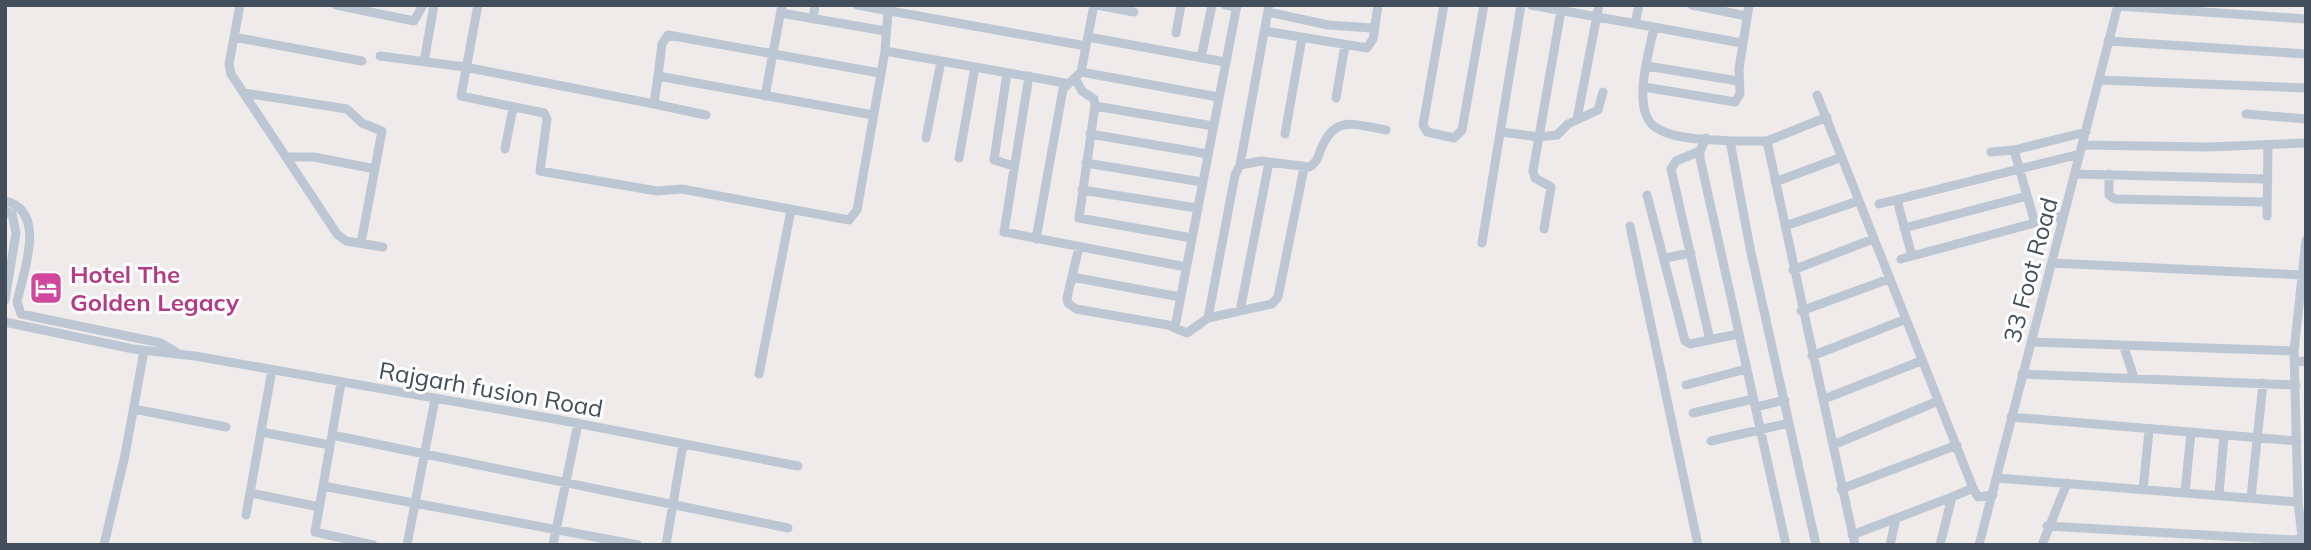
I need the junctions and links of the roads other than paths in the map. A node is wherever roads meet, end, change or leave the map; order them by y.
1 (240, 5) edge
2 (336, 5) edge
3 (422, 5) edge
4 (433, 5) edge
5 (478, 5) edge
6 (815, 5) edge
7 (857, 5) edge
8 (1096, 5) edge
9 (1181, 5) edge
10 (1212, 5) edge
11 (1225, 5) edge
12 (1378, 5) edge
13 (1444, 5) edge
14 (1484, 5) edge
15 (1521, 5) edge
16 (1531, 5) edge
17 (1599, 5) edge
18 (1639, 5) edge
19 (1692, 5) edge
20 (1749, 5) edge
21 (1237, 6) edge
22 (2118, 6) edge
23 (1561, 7) edge
24 (1269, 8) edge
25 (781, 9) edge
26 (888, 11) junction
27 (1134, 12) dead end
28 (1597, 16) junction
29 (1747, 16) junction
30 (813, 19) junction
31 (2306, 19) edge
32 (1635, 24) junction
33 (1373, 28) junction
34 (1654, 28) junction
35 (885, 31) junction
36 (1265, 31) junction
37 (1177, 33) dead end
38 (234, 37) junction
39 (1302, 38) junction
40 (2108, 41) junction
41 (1087, 42) junction
42 (1742, 43) junction
43 (1345, 45) junction
44 (885, 51) junction
45 (773, 54) junction
46 (2306, 54) edge
47 (380, 56) dead end
48 (1201, 58) junction
49 (362, 61) dead end
50 (941, 61) junction
51 (424, 62) junction
52 (1225, 62) junction
53 (465, 66) junction
54 (1647, 66) junction
55 (975, 67) junction
56 (1007, 73) junction
57 (880, 74) junction
58 (658, 76) junction
59 (1029, 76) junction
60 (1078, 76) junction
61 (2099, 79) junction
62 (1738, 81) junction
63 (1065, 83) junction
64 (1644, 87) junction
65 (2306, 88) edge
66 (1603, 92) dead end
67 (244, 93) junction
68 (765, 96) junction
69 (1816, 96) dead end
70 (1219, 97) junction
71 (1336, 98) dead end
72 (654, 104) junction
73 (1095, 106) junction
74 (513, 108) junction
75 (2246, 114) dead end
76 (873, 115) junction
77 (706, 116) dead end
78 (1827, 117) junction
79 (1577, 119) junction
80 (2306, 119) edge
81 (1213, 126) junction
82 (1386, 130) dead end
83 (1502, 132) junction
84 (2086, 132) junction
85 (1090, 134) junction
86 (1285, 134) dead end
87 (1539, 137) junction
88 (926, 138) dead end
89 (1706, 138) junction
90 (1730, 141) junction
91 (1767, 141) junction
92 (2306, 143) edge
93 (2268, 145) junction
94 (505, 149) dead end
95 (2014, 150) junction
96 (2081, 150) junction
97 (1700, 151) junction
98 (1991, 152) dead end
99 (1208, 154) junction
100 (287, 157) junction
101 (1842, 157) junction
102 (959, 158) dead end
103 (1269, 162) junction
104 (1086, 163) junction
105 (1240, 165) junction
106 (1014, 166) junction
107 (1304, 167) junction
108 (2019, 168) junction
109 (376, 169) junction
110 (2075, 174) junction
111 (2109, 174) junction
112 (2268, 179) junction
113 (1202, 181) junction
114 (1776, 182) junction
115 (1082, 190) junction
116 (1647, 195) dead end
117 (2027, 197) junction
118 (1897, 200) junction
119 (5, 201) edge
120 (1858, 201) junction
121 (2267, 202) junction
122 (1879, 204) dead end
123 (1197, 208) junction
124 (791, 210) junction
125 (5, 211) edge
126 (2064, 215) junction
127 (2267, 216) dead end
128 (2035, 223) junction
129 (1630, 226) dead end
130 (1785, 226) junction
131 (1904, 228) junction
132 (1544, 229) dead end
133 (1192, 238) junction
134 (1036, 239) junction
135 (1873, 239) junction
136 (2306, 240) edge
137 (361, 243) junction
138 (1482, 243) dead end
139 (383, 247) dead end
140 (1079, 247) junction
141 (1691, 253) junction
142 (1912, 256) junction
143 (1665, 258) junction
144 (1901, 259) dead end
145 (2052, 262) junction
146 (1186, 267) junction
147 (2304, 270) edge
148 (1793, 271) junction
149 (1072, 277) junction
150 (1889, 279) junction
151 (1180, 297) junction
152 (5, 300) edge
153 (2302, 308) edge
154 (1240, 310) junction
155 (1801, 311) junction
156 (1208, 318) junction
157 (1906, 319) junction
158 (5, 322) edge
159 (1175, 327) junction
160 (1738, 334) junction
161 (1710, 340) junction
162 (2032, 341) junction
163 (2123, 347) junction
164 (144, 351) junction
165 (2294, 351) junction
166 (178, 353) junction
167 (1812, 356) junction
168 (1922, 361) junction
169 (2306, 361) edge
170 (2295, 362) junction
171 (1746, 369) junction
172 (272, 370) junction
173 (759, 374) dead end
174 (2022, 374) junction
175 (2134, 378) junction
176 (341, 383) junction
177 (2263, 383) junction
178 (1686, 385) dead end
179 (2296, 385) junction
180 (435, 399) junction
181 (1824, 399) junction
182 (1785, 400) junction
183 (1938, 401) junction
184 (1755, 403) junction
185 (134, 409) junction
186 (1693, 413) dead end
187 (2011, 417) junction
188 (578, 423) junction
189 (1789, 424) junction
190 (226, 427) dead end
191 (1762, 429) junction
192 (2149, 431) junction
193 (261, 432) junction
194 (2191, 433) junction
195 (332, 435) junction
196 (2224, 436) junction
197 (1711, 440) dead end
198 (2255, 440) junction
199 (2297, 441) junction
200 (330, 445) junction
201 (683, 445) junction
202 (1833, 445) junction
203 (1957, 445) junction
204 (425, 453) junction
205 (798, 466) dead end
206 (1997, 478) junction
207 (566, 481) junction
208 (2067, 484) junction
209 (323, 486) junction
210 (1973, 488) junction
211 (1841, 489) junction
212 (2143, 489) junction
213 (2185, 492) junction
214 (250, 493) junction
215 (1993, 495) junction
216 (2219, 495) junction
217 (1952, 497) junction
218 (2251, 498) junction
219 (415, 502) junction
220 (2298, 502) junction
221 (673, 503) junction
222 (319, 507) junction
223 (246, 515) dead end
224 (1896, 518) junction
225 (2047, 526) junction
226 (788, 528) dead end
227 (557, 529) junction
228 (2217, 536) junction
229 (1854, 540) edge
230 (2304, 540) edge
231 (104, 545) edge
232 (373, 545) edge
233 (407, 545) edge
234 (553, 545) edge
235 (638, 545) edge
236 (666, 545) edge
237 (1698, 545) edge
238 (1786, 545) edge
239 (1816, 545) edge
240 (1891, 545) edge
241 (1940, 545) edge
242 (1979, 545) edge
243 (2042, 545) edge
244 (2209, 545) edge

1 - 38 street
2 - 3 street
4 - 51 street
5 - 53 street
6 - 30 street
7 - 26 street
8 - 27 street
8 - 41 street
9 - 37 street
10 - 48 street
11 - 21 street
12 - 33 street
13 - 14 street
15 - 83 street
16 - 23 street
17 - 28 street
18 - 32 street
19 - 29 street
20 - 29 street
21 - 52 street
22 - 31 street
22 - 40 street, 33 Foot Road
23 - 28 street
23 - 87 street
24 - 33 street
24 - 36 street
25 - 30 street
25 - 45 street
26 - 35 street
26 - 41 street
28 - 32 street
28 - 79 street
29 - 42 street
30 - 35 street
32 - 34 street
33 - 43 street
34 - 42 street
34 - 54 street
35 - 44 street
36 - 39 street
36 - 105 street
38 - 49 street
38 - 67 street
39 - 43 street
39 - 86 street
40 - 46 street
40 - 61 street, 33 Foot Road
41 - 48 street
41 - 60 street
42 - 62 street
43 - 71 street
44 - 50 street
44 - 57 street
45 - 57 street
45 - 58 street
45 - 68 street
47 - 51 street
48 - 52 street
50 - 55 street
50 - 88 street
51 - 53 street
52 - 70 street
53 - 72 street
53 - 74 street
54 - 62 street
54 - 64 street
55 - 56 street
55 - 102 street
56 - 59 street
56 - 106 street
57 - 76 street
58 - 68 street
58 - 72 street
59 - 63 street
59 - 106 street
60 - 63 street
60 - 70 street
60 - 73 street
61 - 65 street
61 - 84 street, 33 Foot Road
62 - 64 street
63 - 134 street
64 - 89 street
66 - 79 street
67 - 100 street
67 - 109 street
68 - 76 street
69 - 78 street
70 - 81 street
72 - 77 street
73 - 81 street
73 - 85 street
74 - 94 street
74 - 124 street
75 - 80 street
76 - 124 street
78 - 91 street
78 - 101 street
79 - 87 street
81 - 99 street
82 - 107 street
83 - 87 street
83 - 138 street
84 - 95 street
84 - 96 street, 33 Foot Road
85 - 99 street
85 - 104 street
87 - 132 street
89 - 90 street
89 - 97 street
90 - 91 street
90 - 182 street
91 - 114 street
92 - 93 street
93 - 96 street
93 - 112 street
95 - 98 street
95 - 108 street
96 - 108 street
96 - 110 street, 33 Foot Road
97 - 141 street
97 - 160 street
99 - 113 street
100 - 109 street
100 - 137 street
101 - 114 street
101 - 120 street
103 - 105 street
103 - 107 street
103 - 154 street
104 - 113 street
104 - 115 street
105 - 156 street
106 - 134 street
107 - 154 street
108 - 117 street
108 - 118 street
109 - 137 street
110 - 111 street
110 - 126 street, 33 Foot Road
111 - 112 street
111 - 121 street
112 - 121 street
113 - 123 street
114 - 130 street
115 - 123 street
115 - 133 street
116 - 143 street
117 - 128 street
117 - 131 street
118 - 122 street
118 - 131 street
119 - 166 street, Rajgarh fusion Road
120 - 130 street
120 - 135 street
121 - 127 street
123 - 133 street
124 - 173 street
125 - 152 street
126 - 128 street
126 - 145 street, 33 Foot Road
128 - 142 street
129 - 237 street
130 - 148 street
131 - 142 street
133 - 146 street
134 - 140 street
135 - 148 street
135 - 150 street
136 - 147 street
137 - 139 street
140 - 146 street
140 - 149 street
141 - 143 street
141 - 161 street
142 - 144 street
143 - 161 street
145 - 147 street
145 - 162 street, 33 Foot Road
146 - 151 street
147 - 153 street
148 - 155 street
149 - 151 street
149 - 159 street
150 - 155 street
150 - 157 street
151 - 159 street
153 - 165 street
154 - 156 street
155 - 167 street
156 - 159 street
157 - 167 street
157 - 168 street
158 - 164 street, Rajgarh fusion Road
160 - 161 street
160 - 171 street
162 - 163 street
162 - 174 street, 33 Foot Road
163 - 165 street
163 - 175 street
164 - 166 street, Rajgarh fusion Road
164 - 185 street
165 - 170 street
166 - 172 street, Rajgarh fusion Road
167 - 181 street
168 - 181 street
168 - 183 street
169 - 170 street
170 - 179 street
171 - 178 street
171 - 184 street
172 - 176 street, Rajgarh fusion Road
172 - 193 street
174 - 175 street
174 - 187 street, 33 Foot Road
175 - 177 street
176 - 180 street, Rajgarh fusion Road
176 - 195 street
177 - 179 street
177 - 198 street
179 - 199 street
180 - 188 street, Rajgarh fusion Road
180 - 204 street
181 - 202 street
182 - 184 street
182 - 189 street
183 - 202 street
183 - 203 street
184 - 186 street
184 - 191 street
185 - 190 street
185 - 231 street
187 - 192 street
187 - 206 street, 33 Foot Road
188 - 201 street, Rajgarh fusion Road
188 - 207 street
189 - 191 street
189 - 239 street
191 - 197 street
191 - 238 street
192 - 194 street
192 - 212 street
193 - 200 street
193 - 214 street
194 - 196 street
194 - 213 street
195 - 200 street
195 - 204 street
196 - 198 street
196 - 216 street
198 - 199 street
198 - 218 street
199 - 220 street
200 - 209 street
201 - 205 street, Rajgarh fusion Road
201 - 221 street
202 - 211 street
203 - 210 street
203 - 211 street
204 - 207 street
204 - 219 street
206 - 208 street
206 - 215 street, 33 Foot Road
207 - 221 street
207 - 227 street
208 - 212 street
208 - 225 street
209 - 219 street
209 - 222 street
210 - 215 street
210 - 217 street
211 - 229 street
212 - 213 street
213 - 216 street
214 - 222 street
214 - 223 street
215 - 242 street, 33 Foot Road
216 - 218 street
217 - 224 street
217 - 241 street
218 - 220 street
219 - 227 street
219 - 233 street
220 - 230 street
221 - 226 street
221 - 236 street
222 - 232 street
224 - 229 street
224 - 240 street
225 - 228 street
225 - 243 street
227 - 234 street
227 - 235 street
228 - 230 street
228 - 244 street

